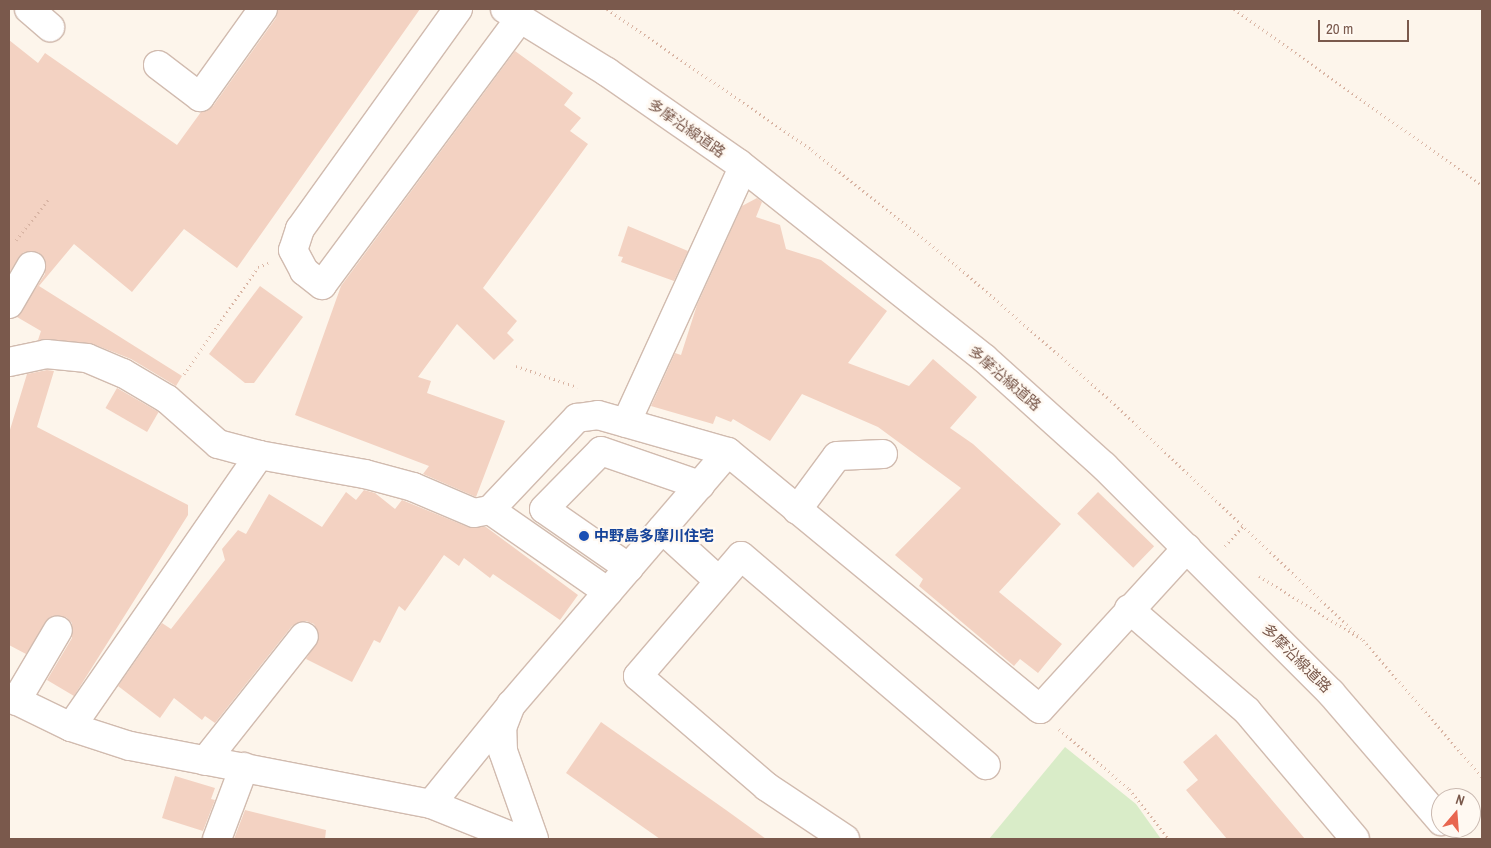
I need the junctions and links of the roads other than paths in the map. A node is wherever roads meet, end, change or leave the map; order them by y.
1 (29, 9) edge
2 (263, 9) edge
3 (458, 9) edge
4 (512, 14) edge
5 (50, 27) dead end
6 (158, 65) dead end
7 (743, 167) junction
8 (31, 266) road end
9 (9, 304) edge
10 (9, 362) edge
11 (626, 423) junction
12 (728, 452) junction
13 (883, 454) dead end
14 (259, 455) junction
15 (700, 485) junction
16 (490, 510) junction
17 (798, 510) junction
18 (662, 529) junction
19 (1187, 548) junction
20 (629, 568) junction
21 (720, 581) junction
22 (608, 592) junction
23 (1129, 609) junction
24 (58, 630) dead end
25 (304, 636) dead end
26 (12, 699) edge
27 (511, 705) junction
28 (70, 727) junction
29 (205, 761) junction
30 (986, 765) dead end
31 (244, 768) junction
32 (431, 804) junction
33 (1431, 809) edge
34 (217, 839) edge
35 (518, 839) edge
36 (534, 839) edge
37 (845, 839) edge
38 (1355, 839) edge

1 - 5 street
2 - 6 street
3 - 4 street
4 - 7 street, 多摩沿線道路
7 - 11 street
7 - 19 street, 多摩沿線道路
8 - 9 street
10 - 14 street
11 - 12 street
11 - 16 street
12 - 15 street
12 - 17 street
13 - 17 street
14 - 16 street
14 - 28 street
15 - 18 street
15 - 20 street
16 - 22 street
17 - 23 street
18 - 20 street
18 - 21 street
19 - 23 street
19 - 33 street, 多摩沿線道路
20 - 22 street
21 - 30 street
21 - 37 street
22 - 27 street
23 - 38 street
24 - 26 street
25 - 29 street
26 - 28 street
27 - 32 street
27 - 36 street
28 - 29 street
29 - 31 street
31 - 32 street
31 - 34 street
32 - 35 street

